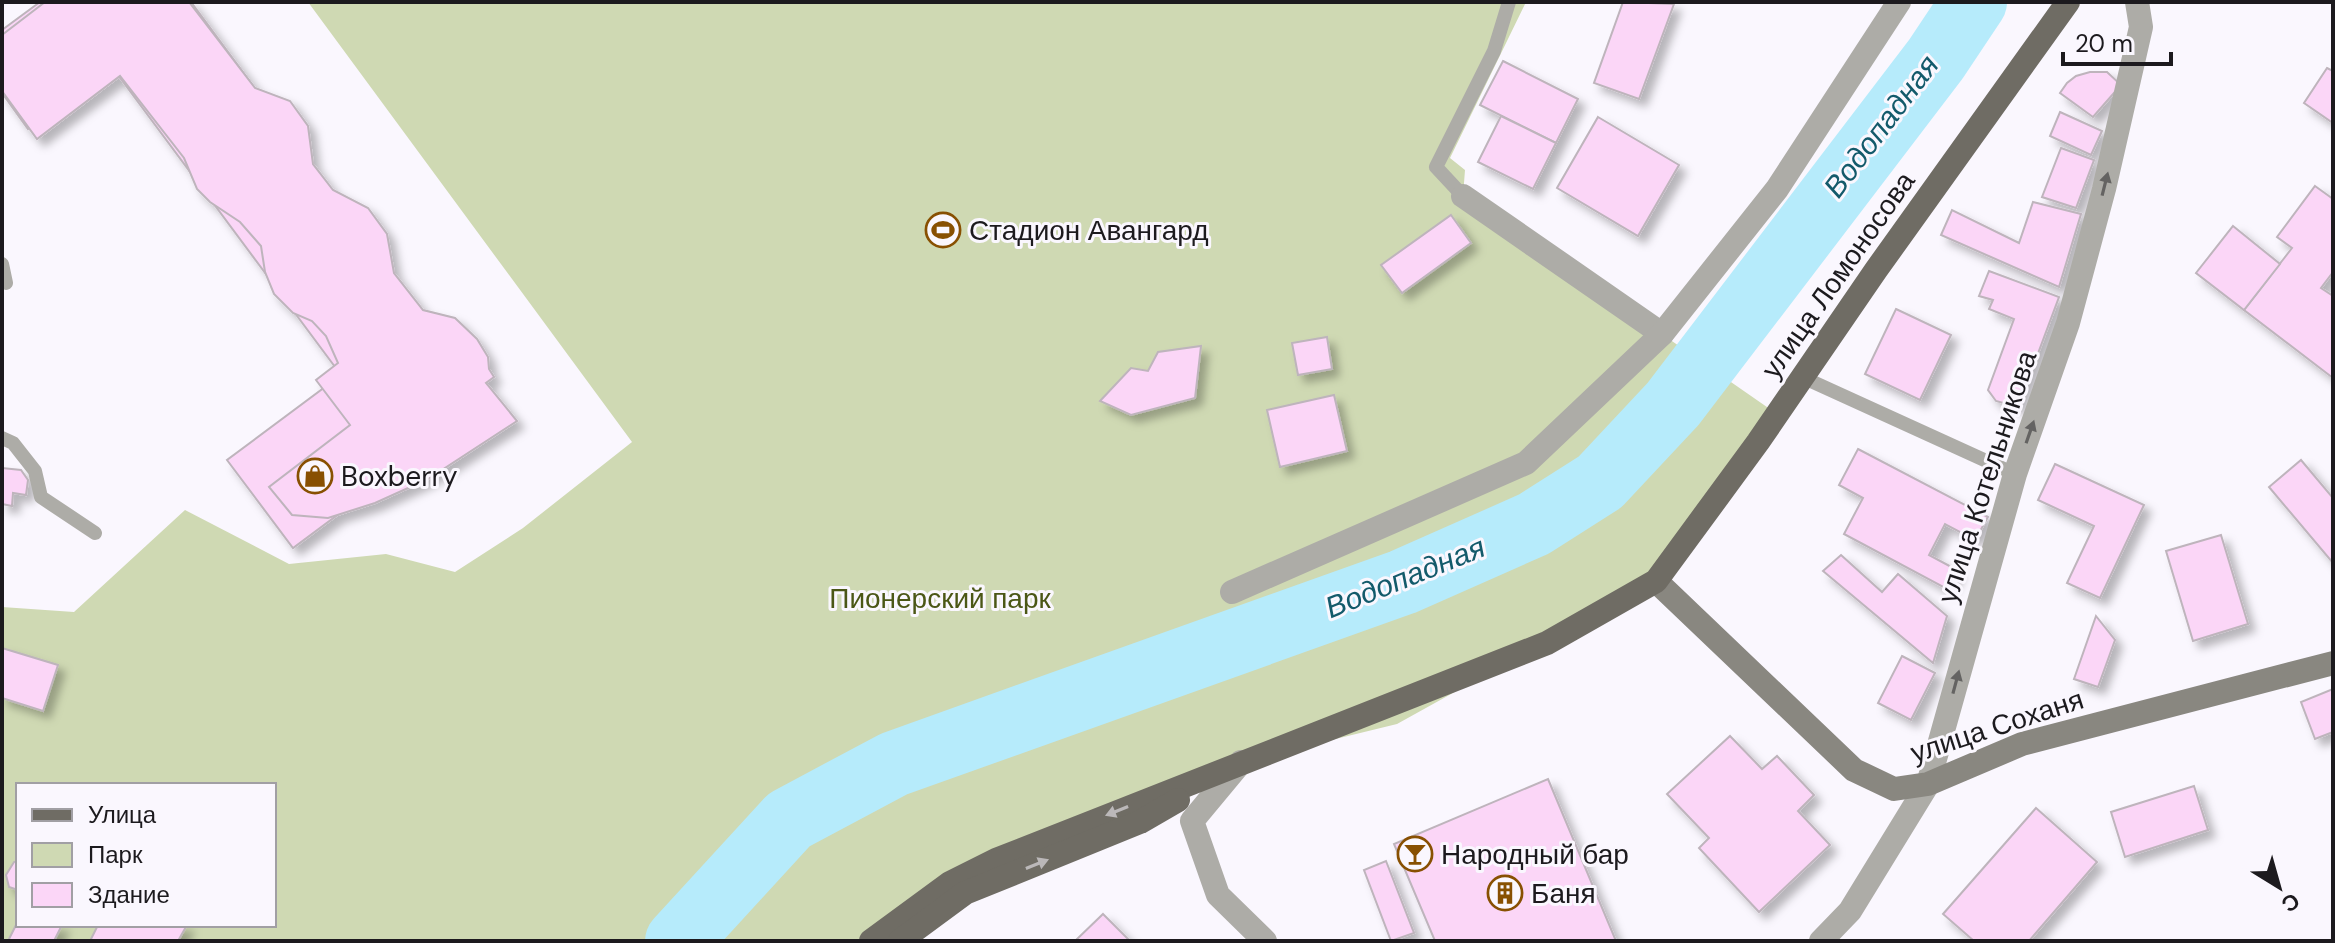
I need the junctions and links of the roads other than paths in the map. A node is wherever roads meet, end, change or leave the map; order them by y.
1 (1509, 2) edge
2 (1899, 2) edge
3 (2068, 2) edge
4 (2137, 2) edge
5 (1463, 196) joint
6 (2, 264) edge
7 (6, 283) dead end
8 (1662, 334) junction
9 (1802, 377) junction
10 (2, 438) edge
11 (2015, 474) junction
12 (95, 533) dead end
13 (1656, 581) junction
14 (1232, 592) dead end
15 (2333, 663) edge
16 (1241, 762) junction
17 (1928, 784) junction
18 (871, 941) edge
19 (900, 941) edge
20 (1265, 941) edge
21 (1821, 941) edge

1 - 5 lane
2 - 8 street
3 - 9 main road, улица Ломоносова
11 -> 4 street, улица Котельникова
5 - 8 street
6 - 7 lane
8 - 14 street
9 - 11 lane
9 - 13 main road, улица Ломоносова
10 - 12 lane
17 -> 11 street, улица Котельникова
13 - 16 main road
13 - 17 main road, улица Соханя
15 - 17 main road, улица Соханя
16 -> 18 main road
19 -> 16 main road
16 - 20 street
17 - 21 street, улица Котельникова

